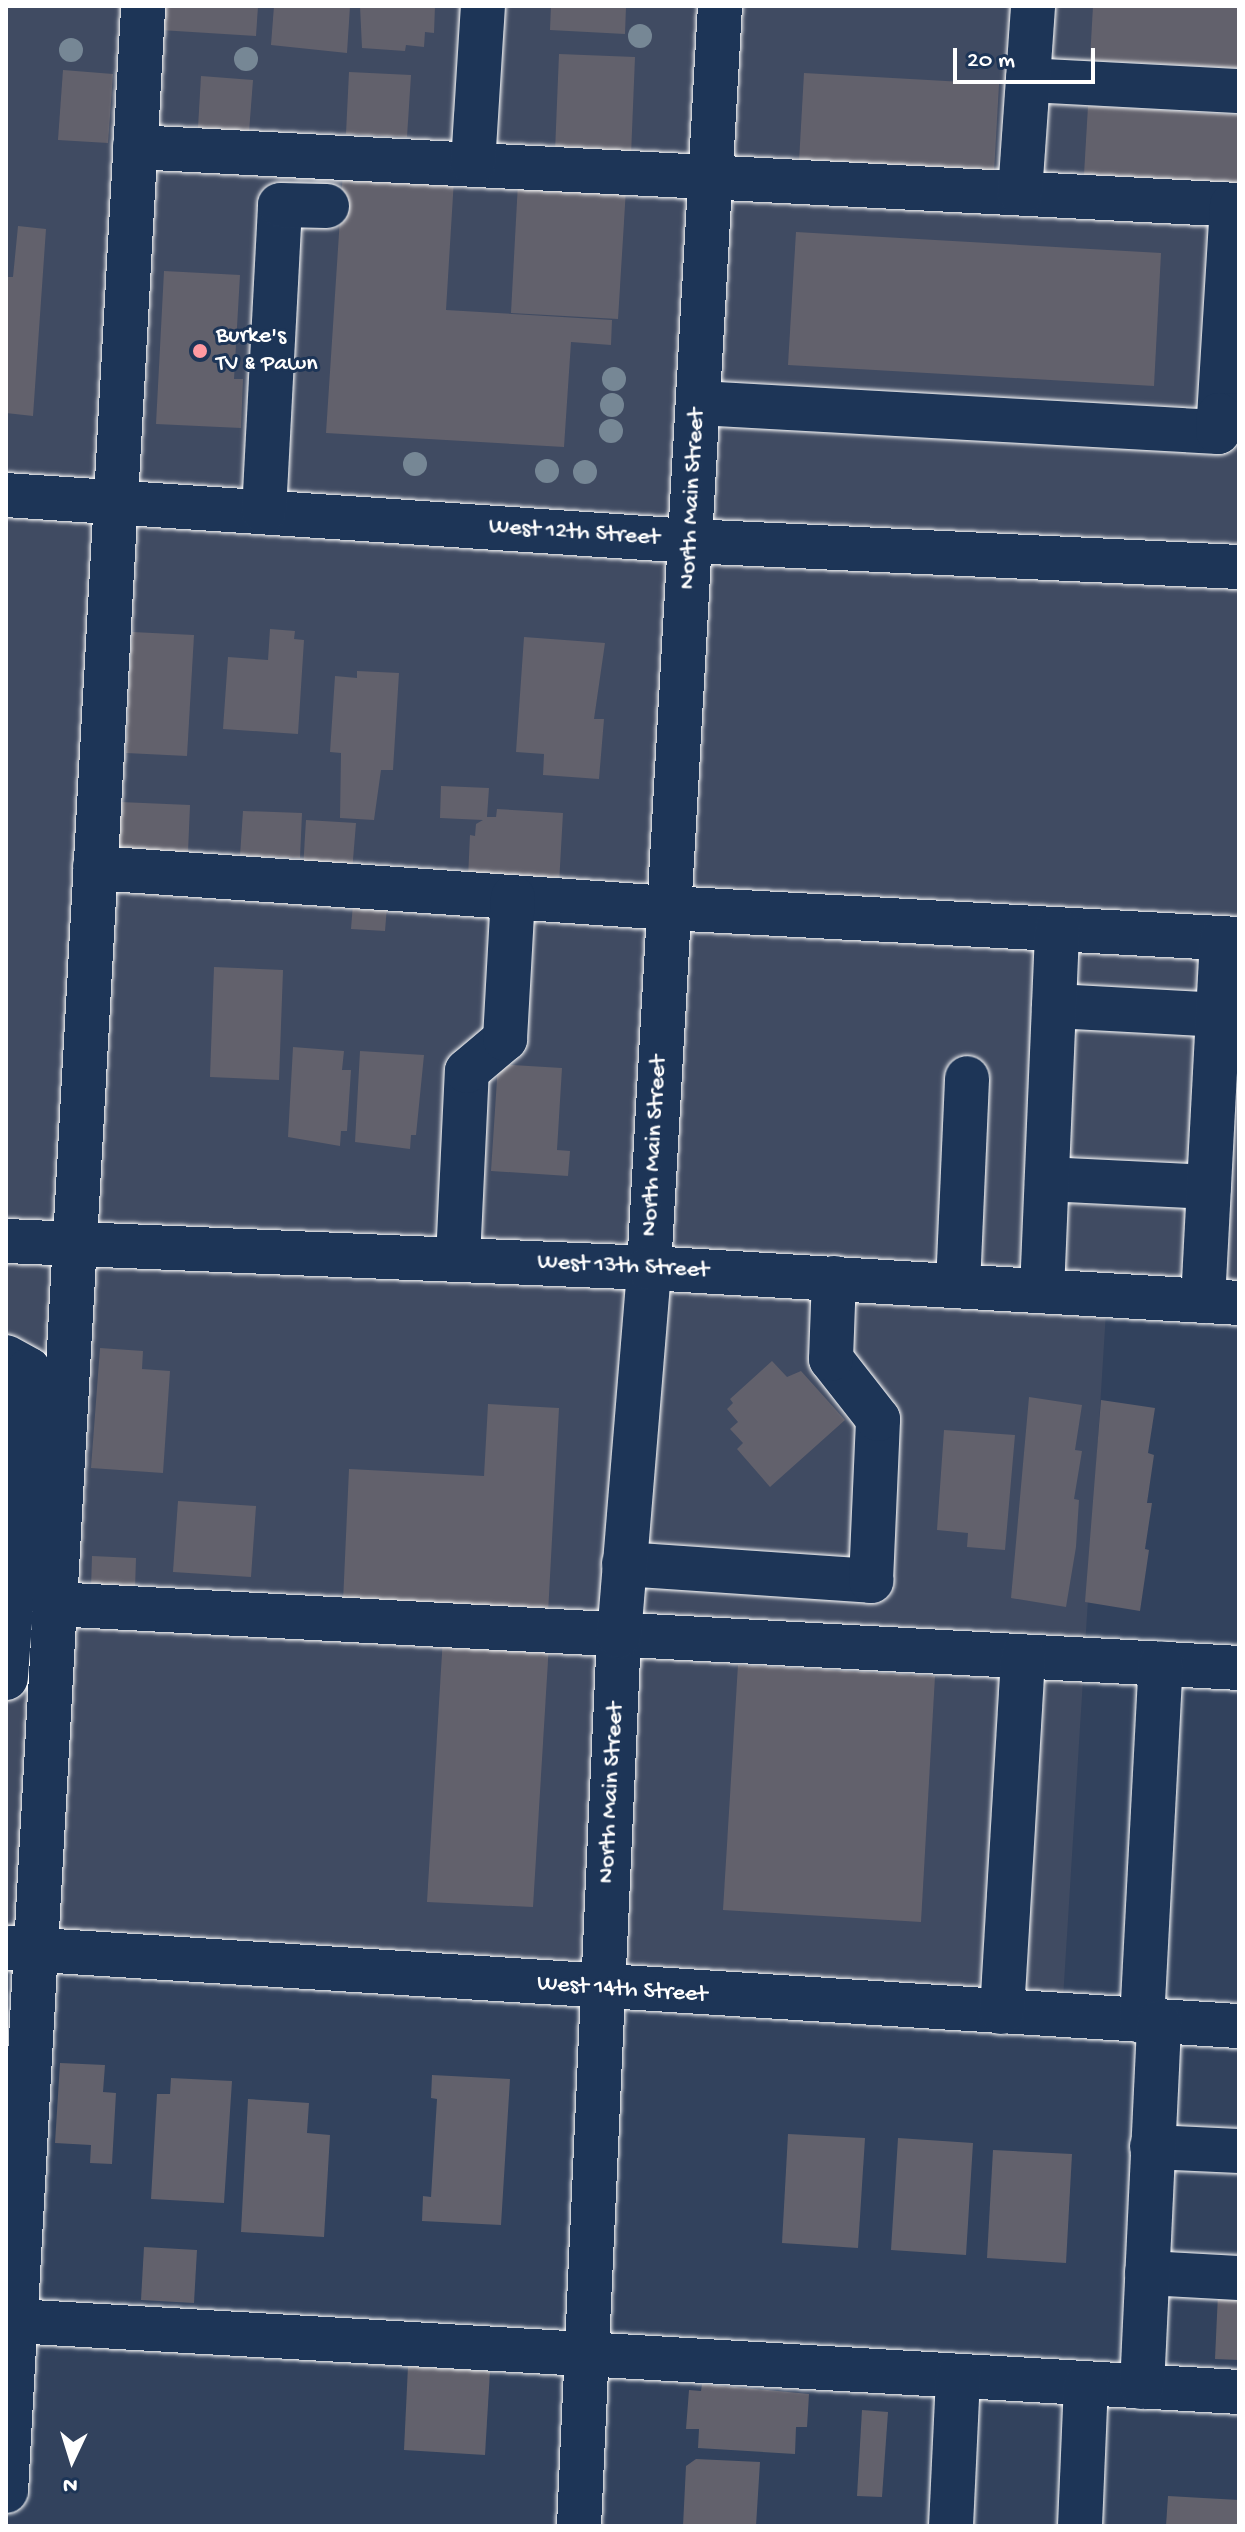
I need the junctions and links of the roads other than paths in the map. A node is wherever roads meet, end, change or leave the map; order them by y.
1 (143, 6) edge
2 (483, 6) edge
3 (720, 6) edge
4 (1033, 6) edge
5 (1028, 80) junction
6 (1239, 91) edge
7 (135, 147) junction
8 (473, 164) junction
9 (711, 176) junction
10 (1020, 193) junction
11 (1235, 205) edge
12 (327, 206) dead end
13 (699, 403) junction
14 (1229, 416) edge
15 (6, 495) edge
16 (115, 502) junction
17 (264, 512) junction
18 (690, 541) junction
19 (1239, 567) edge
20 (95, 868) junction
21 (513, 897) junction
22 (668, 908) junction
23 (1057, 929) junction
24 (1230, 938) edge
25 (1054, 1006) junction
26 (1218, 1015) junction
27 (967, 1078) dead end
28 (1047, 1179) junction
29 (1209, 1187) junction
30 (6, 1241) edge
31 (75, 1244) junction
32 (458, 1259) junction
33 (649, 1268) junction
34 (834, 1278) junction
35 (958, 1286) junction
36 (1042, 1291) junction
37 (1221, 1302) edge
38 (6, 1357) edge
39 (624, 1564) junction
40 (54, 1604) junction
41 (619, 1636) junction
42 (1023, 1657) junction
43 (1161, 1664) junction
44 (1239, 1668) edge
45 (6, 1678) edge
46 (21, 1948) edge
47 (602, 1989) junction
48 (1002, 2012) junction
49 (1150, 2021) junction
50 (1239, 2026) edge
51 (1152, 2147) junction
52 (1239, 2151) edge
53 (1147, 2273) junction
54 (1239, 2278) edge
55 (15, 2321) junction
56 (586, 2357) junction
57 (958, 2377) junction
58 (1086, 2384) junction
59 (1142, 2387) junction
60 (1239, 2392) edge
61 (6, 2491) edge
62 (579, 2526) edge
63 (951, 2526) edge
64 (1080, 2526) edge

1 - 7 street
2 - 8 street
3 - 9 street, North Main Street
4 - 5 street
5 - 6 street
5 - 10 street
7 - 8 street
7 - 16 street
8 - 9 street
9 - 10 street
9 - 13 street, North Main Street
10 - 11 street
11 - 14 street
12 - 17 street
13 - 14 street
13 - 18 street, North Main Street
15 - 16 street, West 12th Street
16 - 17 street, West 12th Street
16 - 20 street
17 - 18 street, West 12th Street
18 - 19 street, West 12th Street
18 - 22 street, North Main Street
20 - 21 street
20 - 31 street
21 - 22 street
21 - 32 street
22 - 23 street
22 - 33 street, North Main Street
23 - 24 street
23 - 25 street
24 - 26 street
25 - 26 street
25 - 28 street
26 - 29 street
27 - 35 street
28 - 29 street
28 - 36 street
29 - 37 street
30 - 31 street, West 13th Street
31 - 32 street, West 13th Street
31 - 40 street
32 - 33 street, West 13th Street
33 - 34 street, West 13th Street
33 - 39 street, North Main Street
34 - 35 street, West 13th Street
34 - 39 street
35 - 36 street, West 13th Street
36 - 37 street, West 13th Street
38 - 45 street
39 - 41 street, North Main Street
40 - 41 street
40 - 46 street
41 - 42 street
41 - 47 street, North Main Street
42 - 43 street
42 - 48 street
43 - 44 street
43 - 49 street
46 - 47 street, West 14th Street
46 - 55 street
47 - 48 street, West 14th Street
47 - 56 street, North Main Street
48 - 49 street, West 14th Street
49 - 50 street, West 14th Street
49 - 51 street
51 - 52 street
51 - 53 street
53 - 54 street
53 - 59 street
55 - 56 street
55 - 61 street
56 - 57 street
56 - 62 street, North Main Street
57 - 58 street
57 - 63 street
58 - 59 street
58 - 64 street
59 - 60 street

